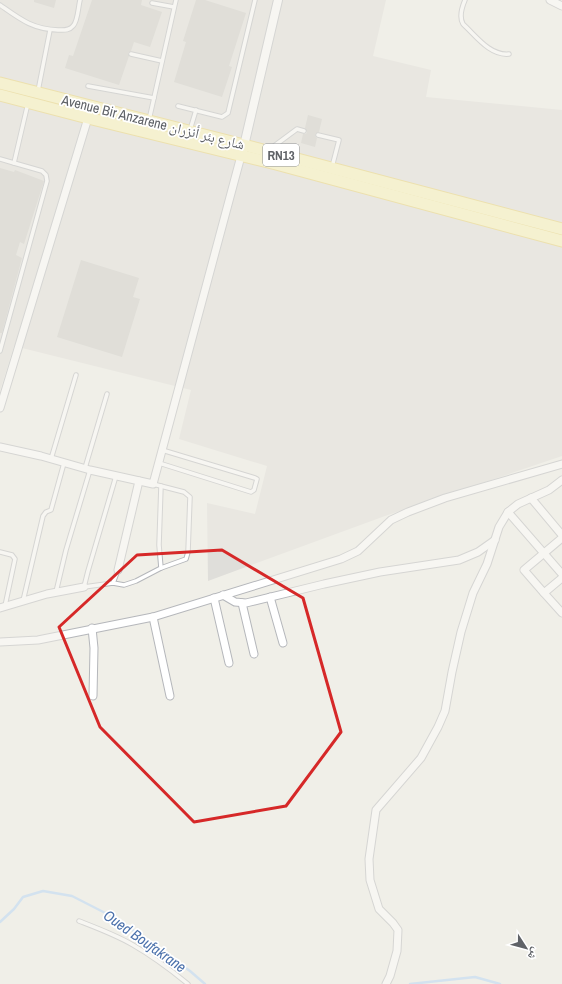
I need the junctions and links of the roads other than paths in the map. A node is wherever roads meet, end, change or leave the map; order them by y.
1 (80, 0) edge
2 (176, 0) edge
3 (255, 0) edge
4 (278, 0) edge
5 (465, 0) edge
6 (553, 1) edge
7 (152, 2) dead end
8 (0, 5) edge
9 (562, 6) edge
10 (174, 8) junction
11 (50, 30) junction
12 (131, 54) dead end
13 (509, 54) dead end
14 (162, 61) junction
15 (0, 83) edge
16 (88, 86) dead end
17 (38, 92) junction
18 (0, 95) edge
19 (154, 98) junction
20 (28, 102) junction
21 (178, 106) dead end
22 (196, 110) junction
23 (88, 118) junction
24 (149, 121) junction
25 (190, 131) junction
26 (304, 131) dead end
27 (318, 135) dead end
28 (242, 151) junction
29 (267, 151) junction
30 (0, 159) edge
31 (14, 163) junction
32 (332, 168) junction
33 (562, 229) edge
34 (562, 241) edge
35 (0, 352) edge
36 (76, 375) dead end
37 (107, 394) dead end
38 (0, 408) edge
39 (0, 447) edge
40 (162, 450) junction
41 (51, 459) junction
42 (64, 462) junction
43 (158, 463) junction
44 (562, 464) edge
45 (87, 469) junction
46 (116, 476) junction
47 (562, 480) edge
48 (139, 481) junction
49 (153, 484) junction
50 (161, 486) junction
51 (530, 498) junction
52 (508, 512) junction
53 (562, 535) edge
54 (562, 538) edge
55 (495, 540) junction
56 (0, 552) edge
57 (544, 553) junction
58 (161, 568) junction
59 (118, 570) joint
60 (562, 574) edge
61 (562, 578) edge
62 (113, 583) junction
63 (84, 587) junction
64 (56, 592) junction
65 (544, 593) junction
66 (223, 595) junction
67 (270, 597) junction
68 (214, 598) junction
69 (23, 601) junction
70 (242, 602) junction
71 (2, 607) edge
72 (562, 613) edge
73 (153, 617) junction
74 (92, 628) junction
75 (0, 642) edge
76 (283, 643) dead end
77 (254, 654) dead end
78 (229, 663) dead end
79 (93, 696) dead end
80 (170, 696) dead end
81 (79, 921) dead end
82 (188, 984) edge
83 (386, 984) edge

1 - 11 lane
2 - 10 lane
3 - 22 lane
4 - 28 street
5 - 13 lane
6 - 9 street
7 - 10 lane
8 - 11 lane
10 - 14 lane
11 - 17 lane
12 - 14 lane
14 - 19 lane
15 - 17 main road, Avenue Bir Anzarene شارع بئر أنزران / RN13
16 - 19 lane
17 - 24 main road, Avenue Bir Anzarene شارع بئر أنزران / RN13
18 - 20 main road, Avenue Bir Anzarene شارع بئر أنزران / RN13
19 - 24 lane
20 - 23 main road, Avenue Bir Anzarene شارع بئر أنزران / RN13
20 - 31 lane
21 - 22 lane
22 - 25 lane
23 - 28 main road, Avenue Bir Anzarene شارع بئر أنزران / RN13
23 - 38 street
24 - 25 main road, Avenue Bir Anzarene شارع بئر أنزران / RN13
25 - 28 main road, Avenue Bir Anzarene شارع بئر أنزران / RN13
26 - 29 lane
27 - 32 lane
28 - 29 main road, Avenue Bir Anzarene شارع بئر أنزران / RN13
28 - 34 main road, Avenue Bir Anzarene شارع بئر أنزران / RN13
28 - 40 street
29 - 32 main road, Avenue Bir Anzarene شارع بئر أنزران / RN13
30 - 31 lane
31 - 35 lane
32 - 33 main road, Avenue Bir Anzarene شارع بئر أنزران / RN13
36 - 41 lane
37 - 45 lane
39 - 41 street
40 - 43 street
40 - 43 lane
41 - 42 street
42 - 45 street
42 - 69 lane
43 - 49 street
44 - 66 street
45 - 46 street
45 - 64 lane
46 - 48 street
46 - 63 lane
47 - 51 street
48 - 49 street
48 - 59 street
49 - 50 lane
50 - 58 lane
50 - 58 lane
51 - 52 street
51 - 53 street
52 - 55 street
52 - 57 street
54 - 57 street
55 - 67 street
55 - 83 street
56 - 71 lane
57 - 60 street
57 - 65 street
58 - 62 lane
59 - 62 lane
61 - 65 street
62 - 63 lane
63 - 64 street
64 - 69 street
65 - 72 street
66 - 68 street
66 - 70 street
67 - 70 street
67 - 76 street
68 - 73 street
68 - 78 street
69 - 71 street
70 - 77 street
73 - 74 street
73 - 80 street
74 - 75 street
74 - 79 street
81 - 82 lane

